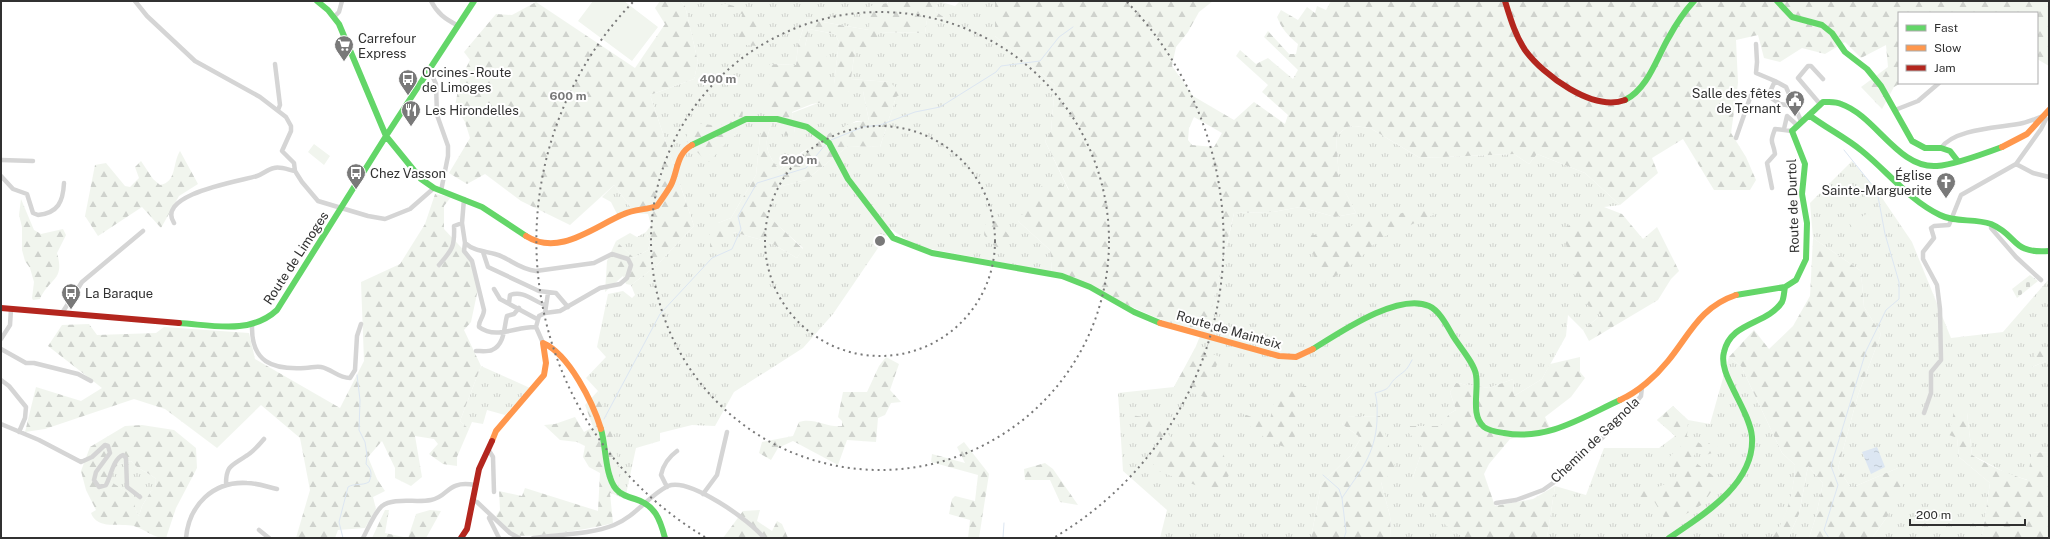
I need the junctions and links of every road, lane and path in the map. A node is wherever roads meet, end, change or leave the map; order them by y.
1 (135, 1) edge
2 (317, 1) edge
3 (342, 1) edge
4 (431, 1) edge
5 (474, 1) edge
6 (1505, 1) edge
7 (1694, 1) edge
8 (1777, 1) edge
9 (334, 17) junction
10 (457, 25) junction
11 (1756, 44) dead end
12 (275, 64) dead end
13 (429, 69) junction
14 (1822, 79) dead end
15 (1775, 81) junction
16 (1938, 84) edge
17 (1768, 96) junction
18 (1820, 104) junction
19 (1793, 106) junction
20 (278, 110) junction
21 (1895, 110) junction
22 (2049, 110) edge
23 (1808, 115) junction
24 (2044, 116) junction
25 (1799, 123) junction
26 (1784, 129) junction
27 (1792, 131) junction
28 (386, 136) junction
29 (1736, 138) dead end
30 (1941, 148) junction
31 (1, 160) edge
32 (1957, 160) junction
33 (32, 161) dead end
34 (2016, 164) junction
35 (295, 171) junction
36 (1, 176) edge
37 (2049, 177) edge
38 (64, 183) dead end
39 (434, 188) junction
40 (1772, 188) dead end
41 (441, 191) junction
42 (464, 199) junction
43 (342, 207) junction
44 (1952, 220) junction
45 (174, 223) dead end
46 (462, 223) junction
47 (1992, 225) junction
48 (143, 231) dead end
49 (465, 243) junction
50 (2049, 251) edge
51 (483, 252) junction
52 (439, 265) dead end
53 (2041, 280) dead end
54 (1785, 287) junction
55 (494, 289) dead end
56 (548, 293) junction
57 (509, 303) junction
58 (545, 306) junction
59 (568, 307) junction
60 (1, 308) edge
61 (519, 308) junction
62 (11, 309) junction
63 (62, 313) junction
64 (546, 313) junction
65 (537, 319) junction
66 (361, 324) dead end
67 (252, 326) junction
68 (536, 327) junction
69 (505, 332) junction
70 (2, 337) edge
71 (542, 343) junction
72 (1, 349) edge
73 (476, 351) dead end
74 (1, 380) edge
75 (91, 381) dead end
76 (1642, 387) junction
77 (1924, 413) dead end
78 (1, 424) edge
79 (19, 432) junction
80 (727, 432) dead end
81 (264, 439) dead end
82 (488, 449) junction
83 (677, 451) dead end
84 (226, 484) junction
85 (475, 485) junction
86 (668, 487) junction
87 (277, 489) dead end
88 (494, 492) dead end
89 (703, 494) junction
90 (140, 497) dead end
91 (472, 500) junction
92 (646, 502) junction
93 (1496, 503) dead end
94 (490, 516) junction
95 (259, 530) dead end
96 (186, 538) edge
97 (269, 538) edge
98 (363, 538) edge
99 (461, 538) edge
100 (499, 538) edge
101 (519, 538) edge
102 (533, 538) edge
103 (665, 538) edge
104 (764, 538) edge
105 (1670, 538) edge

1 - 20 street
2 - 9 main road
3 - 9 street
4 - 10 street
5 - 10 main road, Route de Limoges
6 - 7 main road
8 - 21 main road
9 - 28 main road
10 - 13 main road, Route de Limoges
11 - 15 street
12 - 20 street
13 - 28 main road, Route de Limoges
13 - 41 street
14 - 18 street
15 - 17 street
15 - 19 street
16 - 21 street
17 - 19 street
17 - 29 street
18 - 23 main road
18 - 32 main road
19 - 25 street
20 - 35 street
21 - 30 main road
22 - 24 main road
23 - 25 main road
23 - 44 main road
24 - 30 street
24 - 32 main road
24 - 34 street
25 - 26 street
25 - 27 main road
26 - 27 street
26 - 40 street
27 - 54 main road, Route de Durtol
28 - 39 main road
28 - 43 main road, Route de Limoges
30 - 32 main road
31 - 33 street
34 - 37 street
34 - 44 street
35 - 43 street
35 - 45 street
36 - 38 street
39 - 41 main road
39 - 43 street
41 - 42 main road
42 - 46 street
42 - 76 main road, Route de Mainteix
43 - 67 main road, Route de Limoges
44 - 47 main road
44 - 77 street
46 - 49 street
46 - 52 street
47 - 50 main road
47 - 53 street
48 - 63 street
49 - 51 street
49 - 69 street
51 - 56 street
51 - 59 street
54 - 76 main road, Route de Mainteix
54 - 105 main road
55 - 57 street
56 - 58 street
56 - 59 street
57 - 58 street
57 - 61 street
58 - 64 street
59 - 64 street
60 - 62 main road, Route de Limoges
61 - 65 street
61 - 69 street
62 - 63 main road, Route de Limoges
62 - 70 street
63 - 67 main road, Route de Limoges
64 - 65 street
65 - 68 street
66 - 67 street
68 - 69 street
68 - 71 street
69 - 73 street
71 - 82 main road
71 - 92 main road
72 - 75 street
74 - 79 street
76 - 93 street, Chemin de Sagnola
78 - 79 street
79 - 90 street
80 - 89 street
81 - 84 street
82 - 85 main road
82 - 88 street
83 - 86 street
84 - 87 street
84 - 96 street
85 - 91 main road
85 - 98 street
86 - 89 street
86 - 92 street
89 - 104 street
91 - 94 street
91 - 99 main road
92 - 102 street
92 - 103 main road
94 - 100 street
94 - 101 street
95 - 97 street

